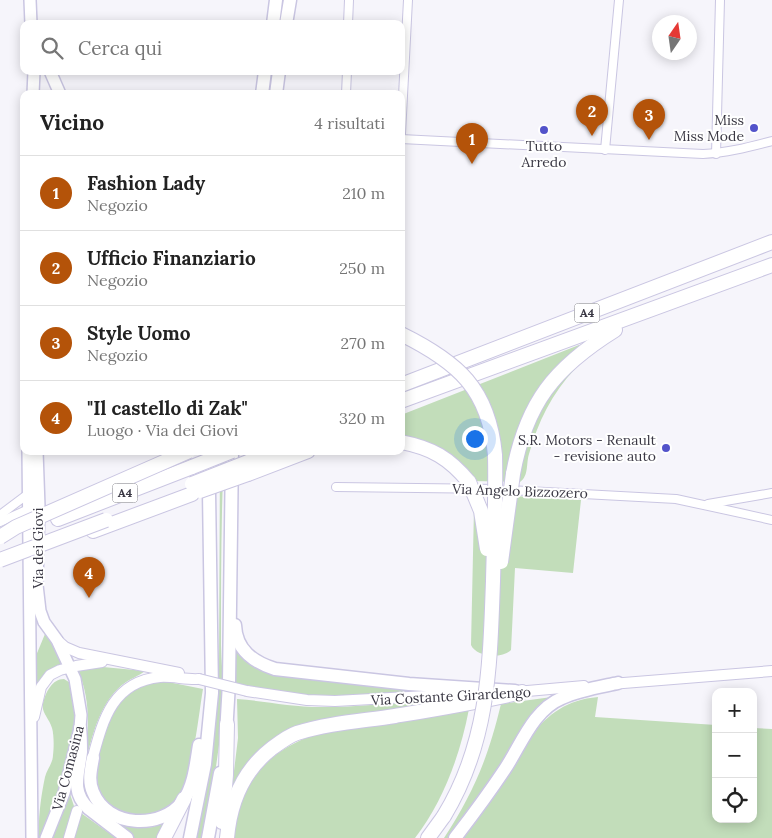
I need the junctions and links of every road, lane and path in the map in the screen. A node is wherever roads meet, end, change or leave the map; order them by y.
1 (276, 0) edge
2 (290, 0) edge
3 (349, 0) edge
4 (408, 0) edge
5 (619, 0) edge
6 (720, 0) edge
7 (30, 1) edge
8 (32, 20) edge
9 (274, 20) edge
10 (287, 20) edge
11 (348, 20) edge
12 (405, 57) edge
13 (34, 75) edge
14 (52, 75) edge
15 (264, 75) edge
16 (278, 75) edge
17 (347, 75) edge
18 (404, 75) edge
19 (33, 90) edge
20 (58, 90) edge
21 (263, 90) edge
22 (277, 90) edge
23 (346, 90) edge
24 (403, 90) edge
25 (405, 139) edge
26 (772, 141) edge
27 (604, 150) junction
28 (716, 154) junction
29 (772, 242) edge
30 (772, 265) edge
31 (703, 268) junction
32 (639, 315) junction
33 (405, 336) edge
34 (405, 375) edge
35 (405, 383) edge
36 (405, 400) edge
37 (405, 443) edge
38 (28, 455) edge
39 (33, 455) edge
40 (38, 455) edge
41 (180, 455) edge
42 (211, 455) edge
43 (223, 455) edge
44 (232, 455) edge
45 (269, 455) edge
46 (294, 455) edge
47 (248, 468) junction
48 (336, 487) dead end
49 (192, 489) junction
50 (772, 493) edge
51 (28, 494) junction
52 (704, 504) junction
53 (28, 510) junction
54 (0, 515) edge
55 (772, 520) edge
56 (0, 522) edge
57 (0, 536) edge
58 (0, 542) edge
59 (0, 562) edge
60 (230, 584) junction
61 (492, 612) junction
62 (30, 640) joint
63 (57, 640) junction
64 (133, 664) junction
65 (70, 668) junction
66 (772, 671) edge
67 (198, 680) junction
68 (618, 683) junction
69 (522, 692) junction
70 (210, 710) junction
71 (227, 724) junction
72 (80, 728) junction
73 (32, 732) junction
74 (93, 758) junction
75 (85, 785) dead end
76 (184, 800) junction
77 (77, 811) dead end
78 (444, 816) junction
79 (32, 838) edge
80 (46, 838) edge
81 (69, 838) edge
82 (127, 838) edge
83 (164, 838) edge
84 (190, 838) edge
85 (208, 838) edge
86 (222, 838) edge
87 (227, 838) edge
88 (428, 838) edge
89 (432, 838) edge
90 (455, 838) edge

1 - 9 highway
2 - 10 highway
3 - 11 street
4 - 12 street
5 - 27 street
6 - 28 street
7 - 8 main road
13 - 19 main road
14 - 20 main road
15 - 21 highway
16 - 22 highway
17 - 23 street
18 - 24 street
25 - 27 street
26 - 28 street
27 - 28 street
29 - 31 highway, A4
30 - 32 highway, A4
31 - 34 highway
31 - 35 highway, A4
32 - 36 highway, A4
32 - 61 highway, bridge
33 - 61 highway, bridge
37 - 61 highway, bridge
38 - 51 main road, Via dei Giovi
39 - 53 street
40 - 63 main road, Via dei Giovi
41 - 57 highway, bridge
42 - 70 highway
43 - 58 highway, A4, bridge
44 - 60 highway
45 - 47 highway, A4
46 - 47 highway
47 - 49 highway, A4, bridge
48 - 52 street, Via Angelo Bizzozero
49 - 59 highway, A4, bridge
49 - 59 highway
50 - 52 street, Via Angelo Bizzozero
51 - 53 main road, Via dei Giovi
51 - 54 street
52 - 55 street, Via Angelo Bizzozero
53 - 56 street
53 - 62 main road, Via dei Giovi
60 - 69 highway
60 - 71 highway
61 - 78 highway, bridge
62 - 73 main road, Via Comasina
63 - 64 street, Via Costante Girardengo
63 - 65 main road, Via Comasina
64 - 65 street, Via Costante Girardengo
64 - 67 street, Via Costante Girardengo
65 - 72 main road, Via Comasina
65 - 73 street, Via Comasina
66 - 68 street, Via Costante Girardengo
67 - 69 street, Via Costante Girardengo, bridge
67 - 74 street
68 - 69 street, Via Costante Girardengo
68 - 90 highway
69 - 87 highway
70 - 76 highway
70 - 84 highway
71 - 85 highway
71 - 86 highway
72 - 80 main road, Via Comasina
72 - 82 highway
73 - 79 main road, Via Comasina
74 - 75 street
74 - 76 highway
76 - 83 highway
77 - 81 street
78 - 88 highway
78 - 89 highway

